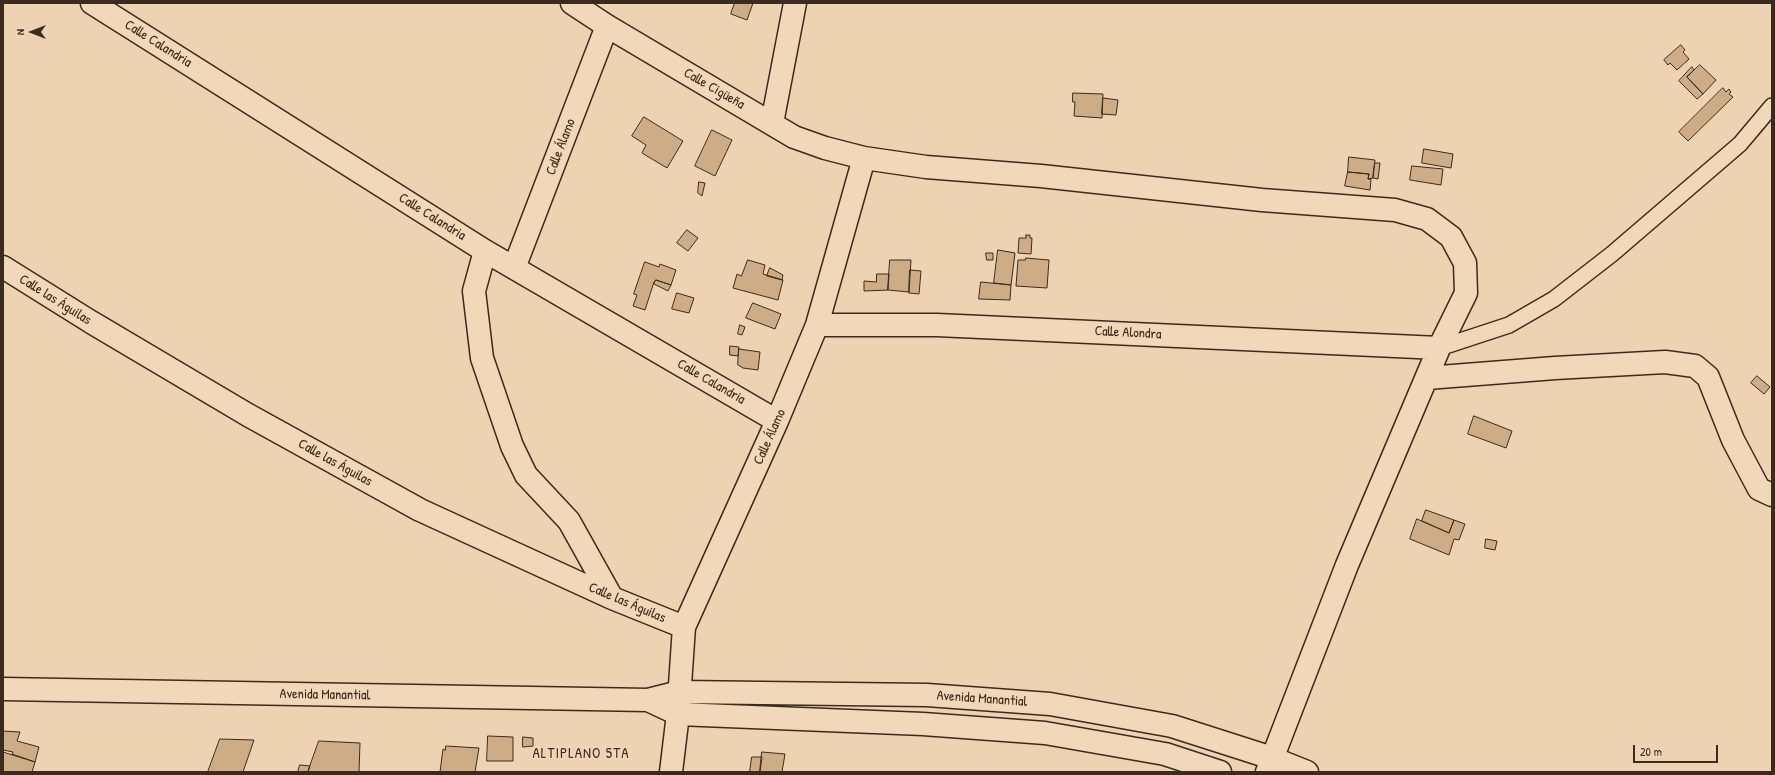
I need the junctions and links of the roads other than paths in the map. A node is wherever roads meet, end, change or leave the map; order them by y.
1 (92, 3) edge
2 (572, 3) edge
3 (795, 3) edge
4 (607, 26) junction
5 (1772, 106) edge
6 (772, 123) junction
7 (864, 158) junction
8 (485, 250) junction
9 (3, 266) edge
10 (514, 268) junction
11 (816, 325) junction
12 (1439, 348) junction
13 (1427, 378) junction
14 (778, 421) junction
15 (1772, 495) edge
16 (612, 598) junction
17 (684, 627) junction
18 (3, 689) edge
19 (680, 692) junction
20 (648, 700) junction
21 (678, 714) junction
22 (1270, 765) edge
23 (671, 772) edge
24 (1220, 772) edge
25 (1307, 772) edge

1 - 8 street, Calle Calandria
2 - 4 street, Calle Cigüeña
3 - 6 street
4 - 6 street, Calle Cigüeña
4 - 10 street, Calle Álamo
5 - 12 lane
6 - 7 street, Calle Cigüeña
7 - 11 street, Calle Álamo
7 - 12 street, Calle Cigüeña
8 - 10 street, Calle Calandria
8 - 16 street
9 - 16 street, Calle las Águilas
10 - 14 street, Calle Calandria
11 - 12 street, Calle Alondra
11 - 14 street, Calle Álamo
12 - 13 street, Calle Cigüeña
13 - 15 street
13 - 22 street, Calle Cigüeña
14 - 17 street, Calle Álamo
16 - 17 street, Calle las Águilas
17 - 19 street, Calle Álamo
18 - 20 street, Avenida Manantial
19 - 20 street, Avenida Manantial
19 - 21 street, Calle Álamo
19 - 22 street, Avenida Manantial
20 - 21 street, Avenida Manantial
21 - 23 street, Calle Álamo
21 - 24 street, Avenida Manantial
22 - 25 street, Avenida Manantial

